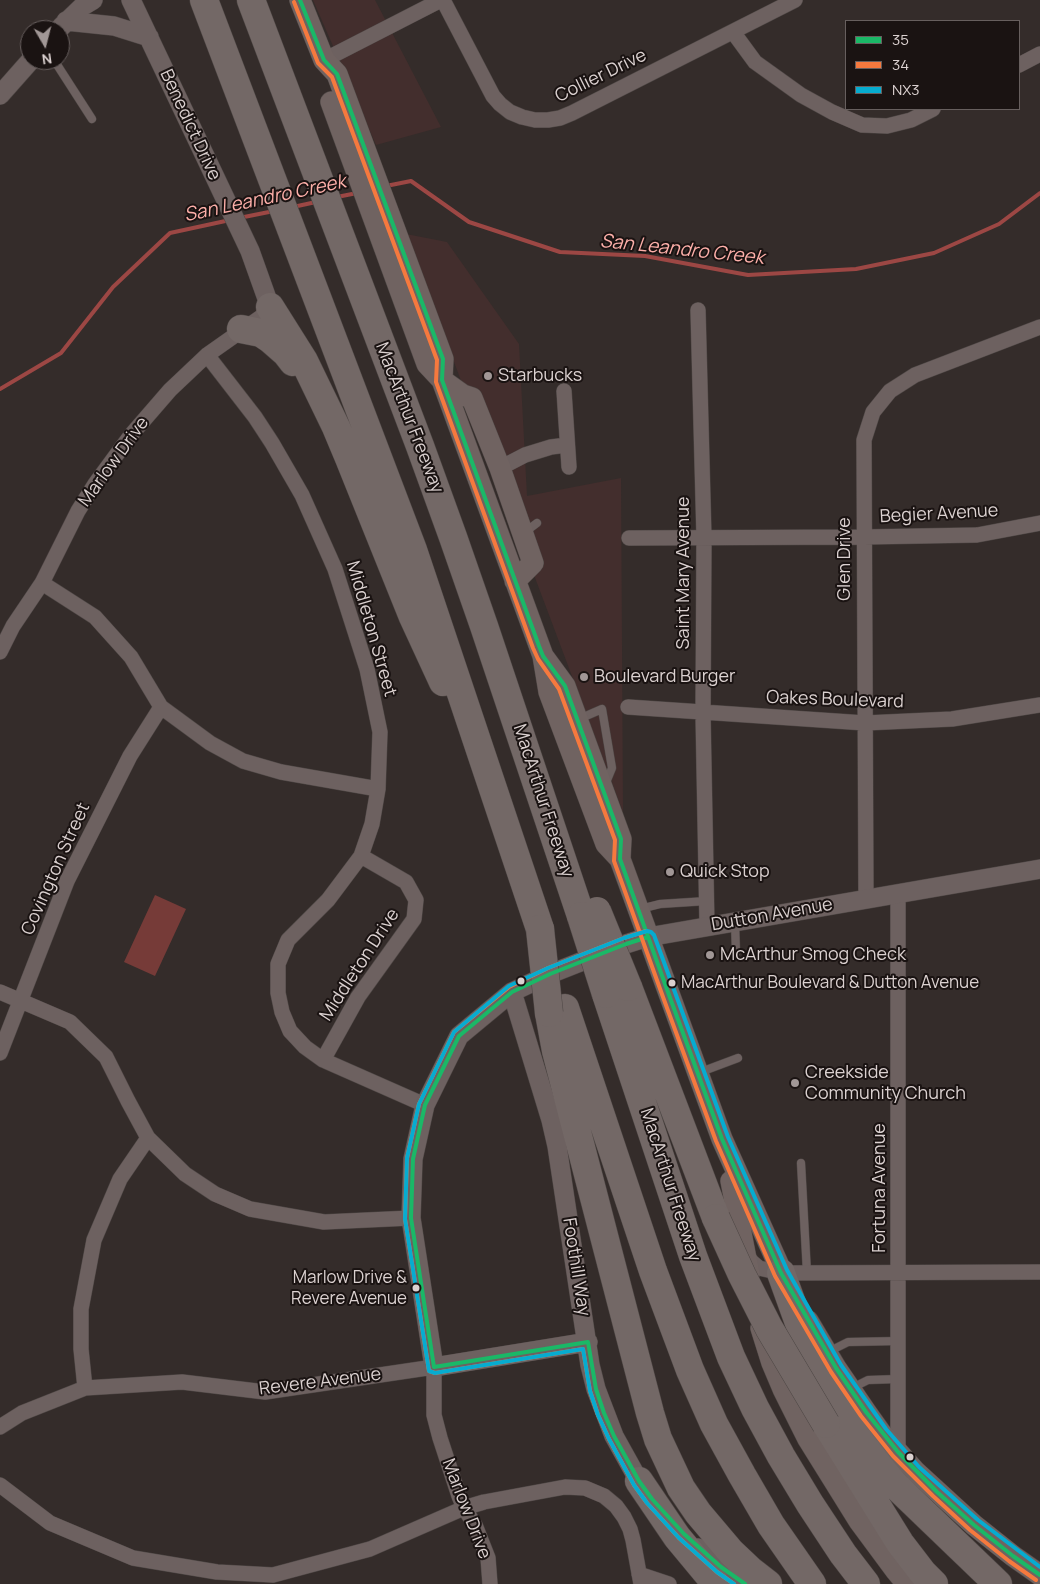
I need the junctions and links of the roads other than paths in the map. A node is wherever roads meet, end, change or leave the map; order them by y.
1 (93, 0) edge
2 (131, 0) edge
3 (204, 0) edge
4 (251, 0) edge
5 (300, 0) edge
6 (442, 0) edge
7 (795, 0) edge
8 (69, 20) edge
9 (70, 26) edge
10 (732, 32) junction
11 (149, 38) junction
12 (1040, 54) edge
13 (324, 60) junction
14 (1020, 64) edge
15 (22, 70) edge
16 (60, 70) edge
17 (0, 95) edge
18 (931, 110) edge
19 (92, 119) dead end
20 (270, 307) junction
21 (698, 310) dead end
22 (1040, 327) edge
23 (242, 329) junction
24 (207, 354) junction
25 (442, 380) junction
26 (564, 392) dead end
27 (323, 400) junction
28 (567, 445) junction
29 (569, 467) dead end
30 (500, 468) junction
31 (1040, 523) edge
32 (864, 537) junction
33 (630, 538) dead end
34 (704, 538) junction
35 (515, 580) junction
36 (42, 583) junction
37 (0, 652) edge
38 (543, 656) junction
39 (1040, 705) edge
40 (161, 707) junction
41 (628, 708) dead end
42 (702, 714) junction
43 (865, 723) junction
44 (484, 760) junction
45 (378, 788) junction
46 (361, 856) junction
47 (620, 859) junction
48 (1040, 869) edge
49 (898, 894) junction
50 (866, 898) junction
51 (707, 900) junction
52 (638, 910) junction
53 (736, 921) junction
54 (707, 926) junction
55 (648, 937) junction
56 (736, 953) dead end
57 (617, 991) junction
58 (0, 992) edge
59 (512, 992) junction
60 (21, 1000) junction
61 (557, 1011) junction
62 (0, 1053) edge
63 (738, 1058) dead end
64 (323, 1060) junction
65 (698, 1074) junction
66 (425, 1105) junction
67 (148, 1138) junction
68 (722, 1139) junction
69 (801, 1163) dead end
70 (411, 1218) junction
71 (745, 1253) junction
72 (899, 1272) junction
73 (1040, 1272) edge
74 (794, 1273) junction
75 (899, 1341) junction
76 (588, 1342) junction
77 (827, 1353) junction
78 (434, 1368) junction
79 (898, 1379) junction
80 (85, 1388) junction
81 (850, 1389) junction
82 (0, 1427) edge
83 (898, 1452) junction
84 (639, 1481) junction
85 (0, 1484) edge
86 (464, 1508) junction
87 (1040, 1575) edge
88 (640, 1579) edge
89 (810, 1581) edge
90 (490, 1584) edge
91 (669, 1584) edge
92 (716, 1584) edge
93 (745, 1584) edge
94 (768, 1584) edge
95 (866, 1584) edge
96 (908, 1584) edge
97 (934, 1584) edge
98 (998, 1584) edge

1 - 8 street
2 - 11 street, Benedict Drive
3 - 44 highway
4 - 57 highway, MacArthur Freeway, bridge
5 - 13 main road
6 - 10 street, Collier Drive
6 - 13 street
7 - 10 street, Collier Drive
9 - 11 street
10 - 18 street
11 - 20 street, Benedict Drive
12 - 14 street
13 - 25 main road
15 - 17 street
16 - 19 lane
20 - 23 street, Marlow Drive
20 - 27 highway
21 - 34 street, Saint Mary Avenue
22 - 32 street, Glen Drive
23 - 24 street, Marlow Drive
23 - 27 highway
24 - 36 street, Marlow Drive
24 - 45 street, Middleton Street
25 - 30 main road
25 - 35 main road
26 - 28 street
27 - 44 highway
28 - 29 street
28 - 30 street
30 - 35 main road
31 - 32 street, Begier Avenue
32 - 34 street, Begier Avenue
32 - 43 street, Glen Drive
33 - 34 street, Begier Avenue
34 - 42 street, Saint Mary Avenue
35 - 38 main road
36 - 37 street, Marlow Drive
36 - 40 street
38 - 47 main road
38 - 47 main road
39 - 43 street, Oakes Boulevard
40 - 45 street
40 - 60 street, Covington Street
41 - 42 street, Oakes Boulevard
42 - 43 street, Oakes Boulevard
42 - 51 street, Saint Mary Avenue
43 - 50 street, Glen Drive
44 - 61 highway, bridge
45 - 46 street, Middleton Street
46 - 64 street, Middleton Street
46 - 64 street, Middleton Drive
47 - 52 main road
48 - 49 street, Dutton Avenue
49 - 50 street, Dutton Avenue
49 - 72 street, Fortuna Avenue
50 - 53 street, Dutton Avenue
51 - 52 lane
51 - 54 street, Saint Mary Avenue
52 - 55 main road
53 - 54 street, Dutton Avenue
53 - 56 lane
54 - 55 street, Dutton Avenue
55 - 59 street, Dutton Avenue
55 - 65 main road
57 - 95 highway, MacArthur Freeway
57 - 97 highway, bridge
58 - 60 street
59 - 66 street, Marlow Drive
59 - 76 street, Foothill Way
60 - 62 street, Covington Street
60 - 67 street
61 - 89 highway
61 - 94 highway
63 - 65 lane
64 - 66 street, Middleton Street
65 - 68 main road
66 - 70 street, Marlow Drive
67 - 70 street
67 - 80 street
68 - 71 main road
68 - 74 main road
69 - 74 lane
70 - 78 street, Marlow Drive
71 - 74 street
71 - 96 main road
72 - 73 street
72 - 74 street
72 - 75 street, Fortuna Avenue
74 - 77 main road
74 - 98 highway
75 - 77 lane
75 - 79 street, Fortuna Avenue
76 - 78 street, Revere Avenue
76 - 84 street, Foothill Way
77 - 81 main road
78 - 80 street, Revere Avenue
78 - 86 street, Marlow Drive
79 - 81 lane
79 - 83 street, Fortuna Avenue
80 - 82 street, Revere Avenue
81 - 83 main road
83 - 87 main road
84 - 92 highway
84 - 93 street, Foothill Way
85 - 86 street
86 - 88 street
86 - 90 street, Marlow Drive
88 - 91 street

